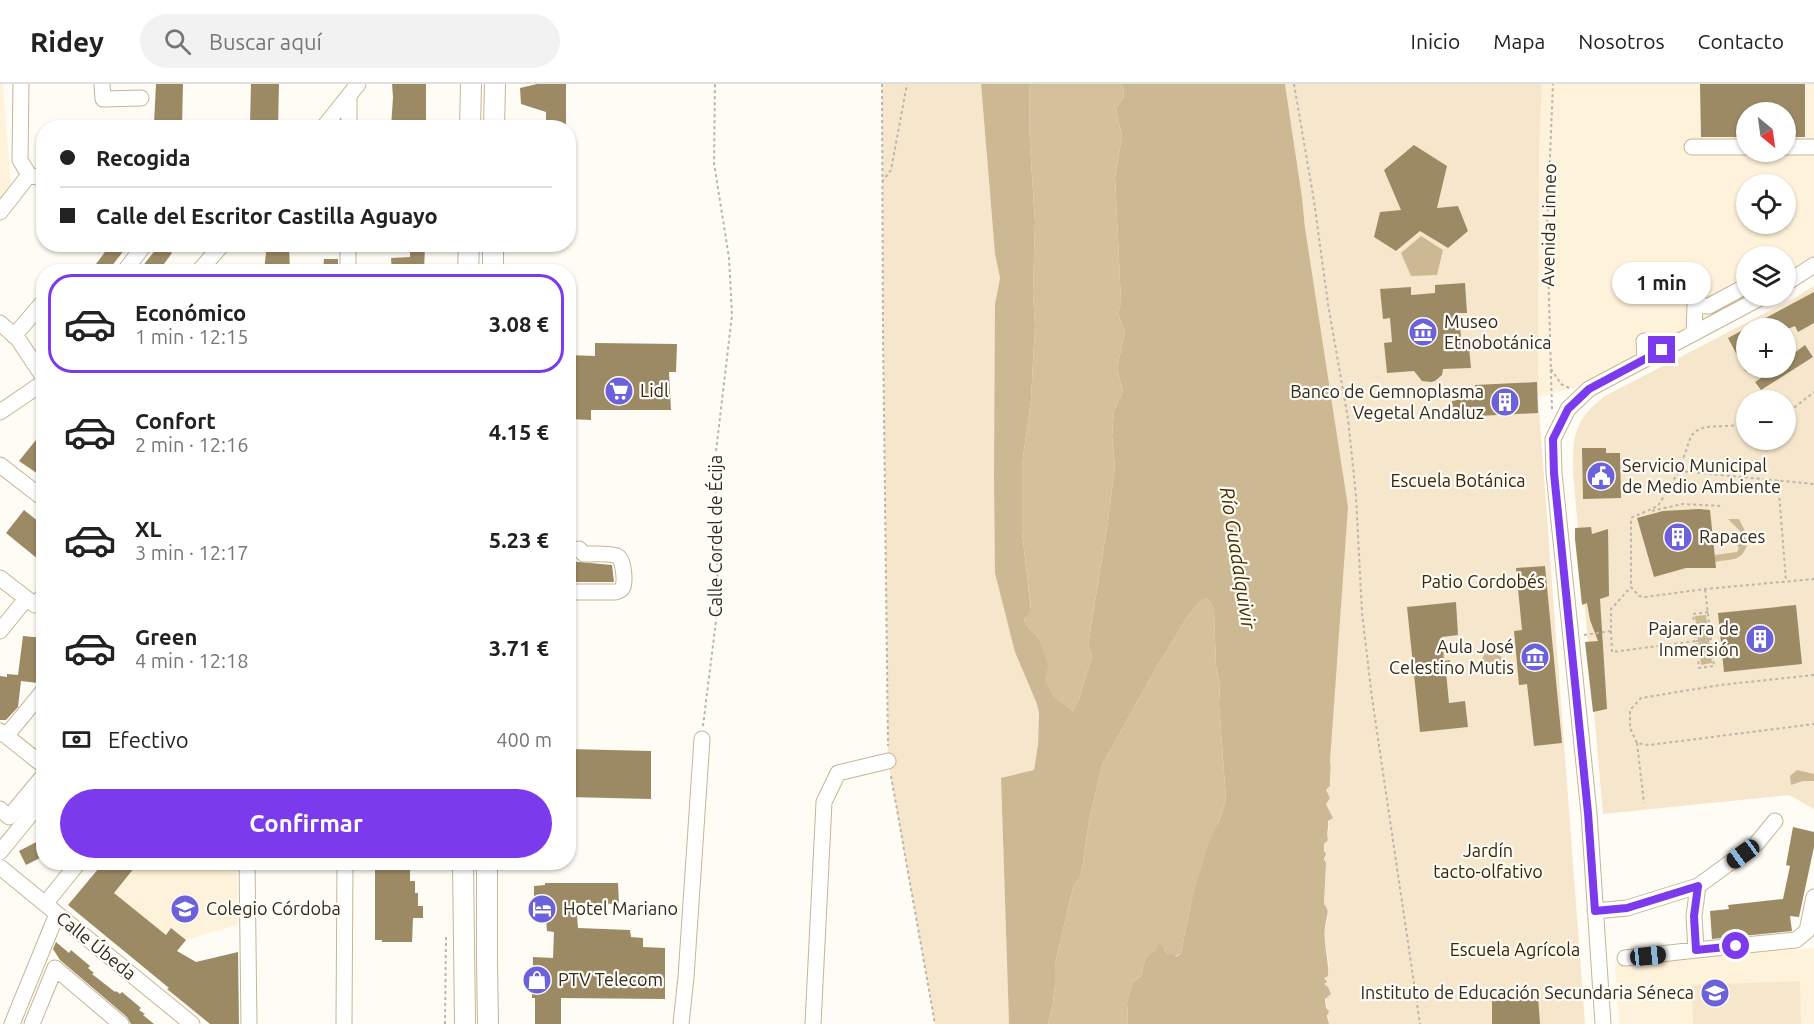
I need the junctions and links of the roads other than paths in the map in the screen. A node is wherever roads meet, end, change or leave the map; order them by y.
1 (21, 84) edge
2 (102, 84) edge
3 (471, 84) edge
4 (495, 84) edge
5 (354, 89) edge
6 (141, 99) dead end
7 (329, 120) edge
8 (350, 120) edge
9 (470, 120) edge
10 (494, 120) edge
11 (1692, 147) dead end
12 (1736, 147) edge
13 (1796, 147) edge
14 (1814, 147) edge
15 (36, 177) edge
16 (0, 212) edge
17 (140, 252) edge
18 (216, 252) edge
19 (130, 264) edge
20 (205, 264) edge
21 (1814, 265) edge
22 (1796, 277) edge
23 (1736, 291) edge
24 (1745, 306) edge
25 (36, 310) edge
26 (0, 324) edge
27 (1694, 333) junction
28 (14, 336) junction
29 (1644, 340) dead end
30 (1645, 359) junction
31 (36, 367) edge
32 (36, 386) edge
33 (0, 412) edge
34 (0, 465) edge
35 (36, 493) edge
36 (579, 549) dead end
37 (0, 578) edge
38 (576, 592) edge
39 (26, 599) junction
40 (36, 604) edge
41 (0, 631) edge
42 (36, 699) edge
43 (3, 734) edge
44 (702, 739) road end
45 (36, 760) edge
46 (888, 761) road end
47 (36, 785) edge
48 (36, 808) edge
49 (0, 809) edge
50 (1775, 820) dead end
51 (0, 852) edge
52 (0, 867) edge
53 (74, 870) edge
54 (247, 870) edge
55 (345, 870) edge
56 (463, 870) edge
57 (488, 870) edge
58 (1698, 886) junction
59 (1814, 897) edge
60 (51, 909) junction
61 (1595, 911) junction
62 (1696, 950) junction
63 (1625, 958) dead end
64 (489, 1022) edge
65 (12, 1024) edge
66 (32, 1024) edge
67 (121, 1024) edge
68 (192, 1024) edge
69 (249, 1024) edge
70 (344, 1024) edge
71 (465, 1024) edge
72 (681, 1024) edge
73 (813, 1024) edge
74 (1603, 1024) edge

1 - 15 street
2 - 6 street
3 - 9 main road
4 - 10 main road
5 - 7 street
5 - 8 street
11 - 12 street
13 - 14 street
15 - 16 street
17 - 19 street
18 - 20 street
21 - 22 street
23 - 27 street
24 - 27 street
25 - 28 street
26 - 28 street
27 - 30 street
28 - 31 street
29 - 30 street
30 - 61 street
32 - 33 street
34 - 35 street
36 - 38 street
37 - 39 street
39 - 40 street
39 - 41 street
42 - 43 street
43 - 45 street
44 - 72 street
46 - 73 street
47 - 49 street
48 - 51 street
50 - 58 street
52 - 60 street, Calle Úbeda
53 - 60 street
54 - 69 street
55 - 70 street
56 - 71 main road
57 - 64 main road
58 - 61 street
58 - 62 street
59 - 62 street
60 - 65 street
60 - 68 street, Calle Úbeda
61 - 74 street
62 - 63 street
66 - 67 street

